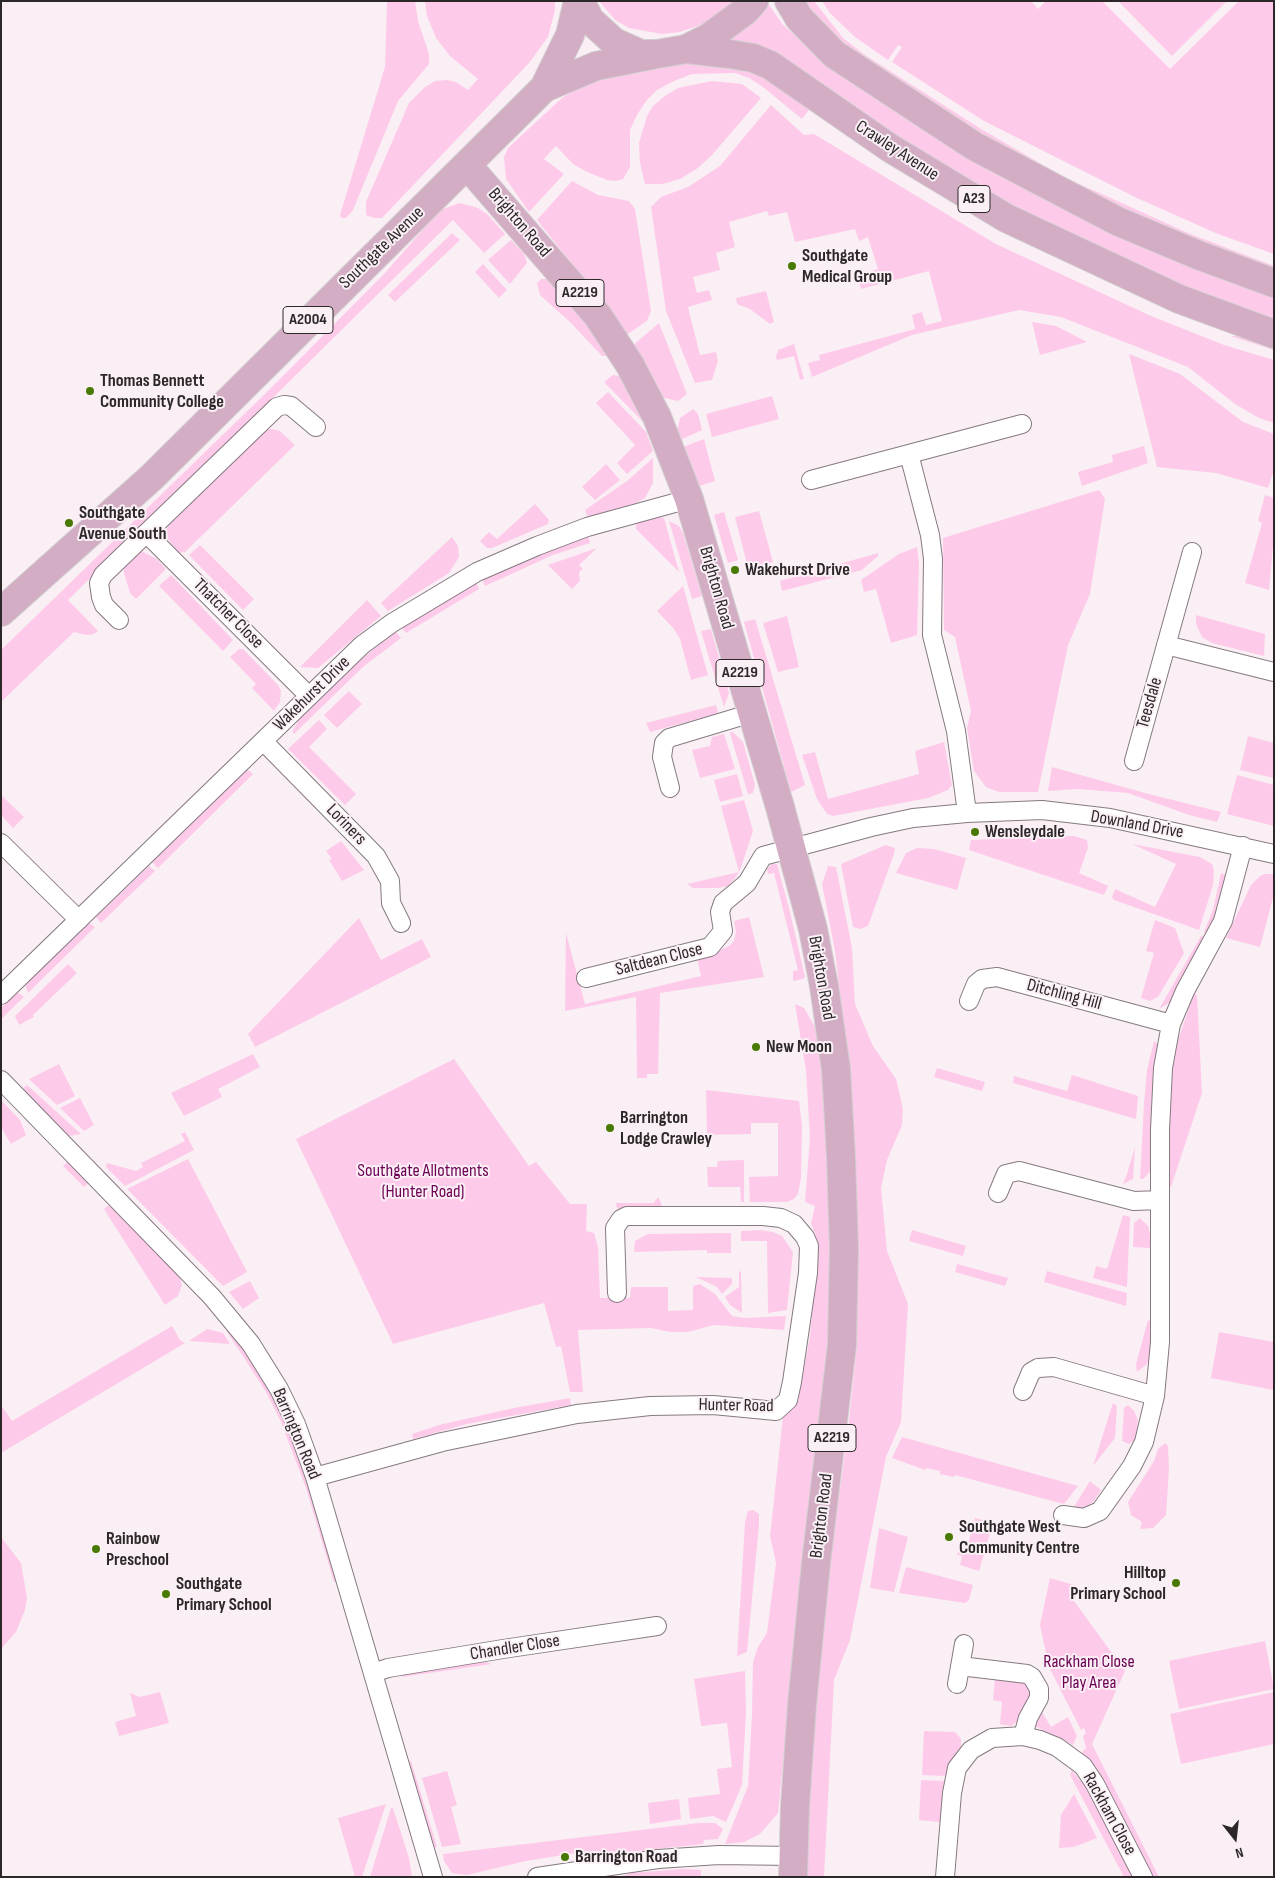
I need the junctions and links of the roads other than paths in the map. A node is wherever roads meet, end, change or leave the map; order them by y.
1 (579, 1) edge
2 (754, 1) edge
3 (789, 1) edge
4 (686, 49) junction
5 (657, 54) junction
6 (544, 88) junction
7 (467, 165) junction
8 (1274, 283) edge
9 (1274, 334) edge
10 (1022, 424) dead end
11 (316, 427) dead end
12 (909, 454) junction
13 (811, 480) dead end
14 (689, 499) junction
15 (146, 534) junction
16 (1192, 552) dead end
17 (1, 612) edge
18 (119, 620) dead end
19 (1166, 645) junction
20 (1274, 672) edge
21 (309, 696) junction
22 (752, 713) junction
23 (264, 742) junction
24 (1134, 761) dead end
25 (670, 788) dead end
26 (967, 813) junction
27 (1, 843) edge
28 (1243, 846) junction
29 (792, 847) junction
30 (1274, 854) edge
31 (79, 920) junction
32 (401, 923) dead end
33 (586, 978) dead end
34 (1, 995) edge
35 (968, 1001) dead end
36 (1171, 1024) junction
37 (1, 1080) edge
38 (998, 1194) dead end
39 (1160, 1200) junction
40 (617, 1293) dead end
41 (1023, 1392) dead end
42 (1155, 1396) junction
43 (315, 1477) junction
44 (1063, 1515) dead end
45 (657, 1626) dead end
46 (964, 1644) dead end
47 (960, 1666) junction
48 (373, 1674) junction
49 (957, 1684) dead end
50 (1023, 1736) junction
51 (793, 1866) edge
52 (433, 1877) edge
53 (537, 1877) edge
54 (945, 1877) edge
55 (1143, 1877) edge

1 - 5 main road
1 - 6 main road, Southgate Avenue / A2004
2 - 4 main road
3 - 8 main road
4 - 5 main road, Southgate Avenue
4 - 9 main road, Crawley Avenue / A23
5 - 6 main road, Southgate Avenue / A2004
6 - 7 main road, Southgate Avenue / A2004
7 - 14 main road, Brighton Road / A2219
7 - 17 main road, Southgate Avenue / A2004
10 - 12 street
11 - 15 street
12 - 13 street
12 - 26 street
14 - 21 street, Wakehurst Drive
14 - 22 main road, Brighton Road / A2219
15 - 18 street
15 - 21 street, Thatcher Close
16 - 19 street, Teesdale
19 - 20 street
19 - 24 street, Teesdale
21 - 23 street, Wakehurst Drive
22 - 25 street
22 - 29 main road, Brighton Road / A2219
23 - 31 street, Wakehurst Drive
23 - 32 street, Loriners
26 - 28 street, Downland Drive
26 - 29 street, Downland Drive
27 - 31 street
28 - 30 street, Downland Drive
28 - 36 street
29 - 33 street, Saltdean Close
29 - 51 main road, Brighton Road / A2219
31 - 34 street, Wakehurst Drive
35 - 36 street, Ditchling Hill
36 - 39 street
37 - 43 street, Barrington Road
38 - 39 street
39 - 42 street
40 - 43 street, Hunter Road
41 - 42 street
42 - 44 street
43 - 48 street, Barrington Road
45 - 48 street, Chandler Close
46 - 47 street
47 - 49 street
47 - 50 street
48 - 52 street, Barrington Road
50 - 54 street, Rackham Close
50 - 55 street, Rackham Close
51 - 53 street

